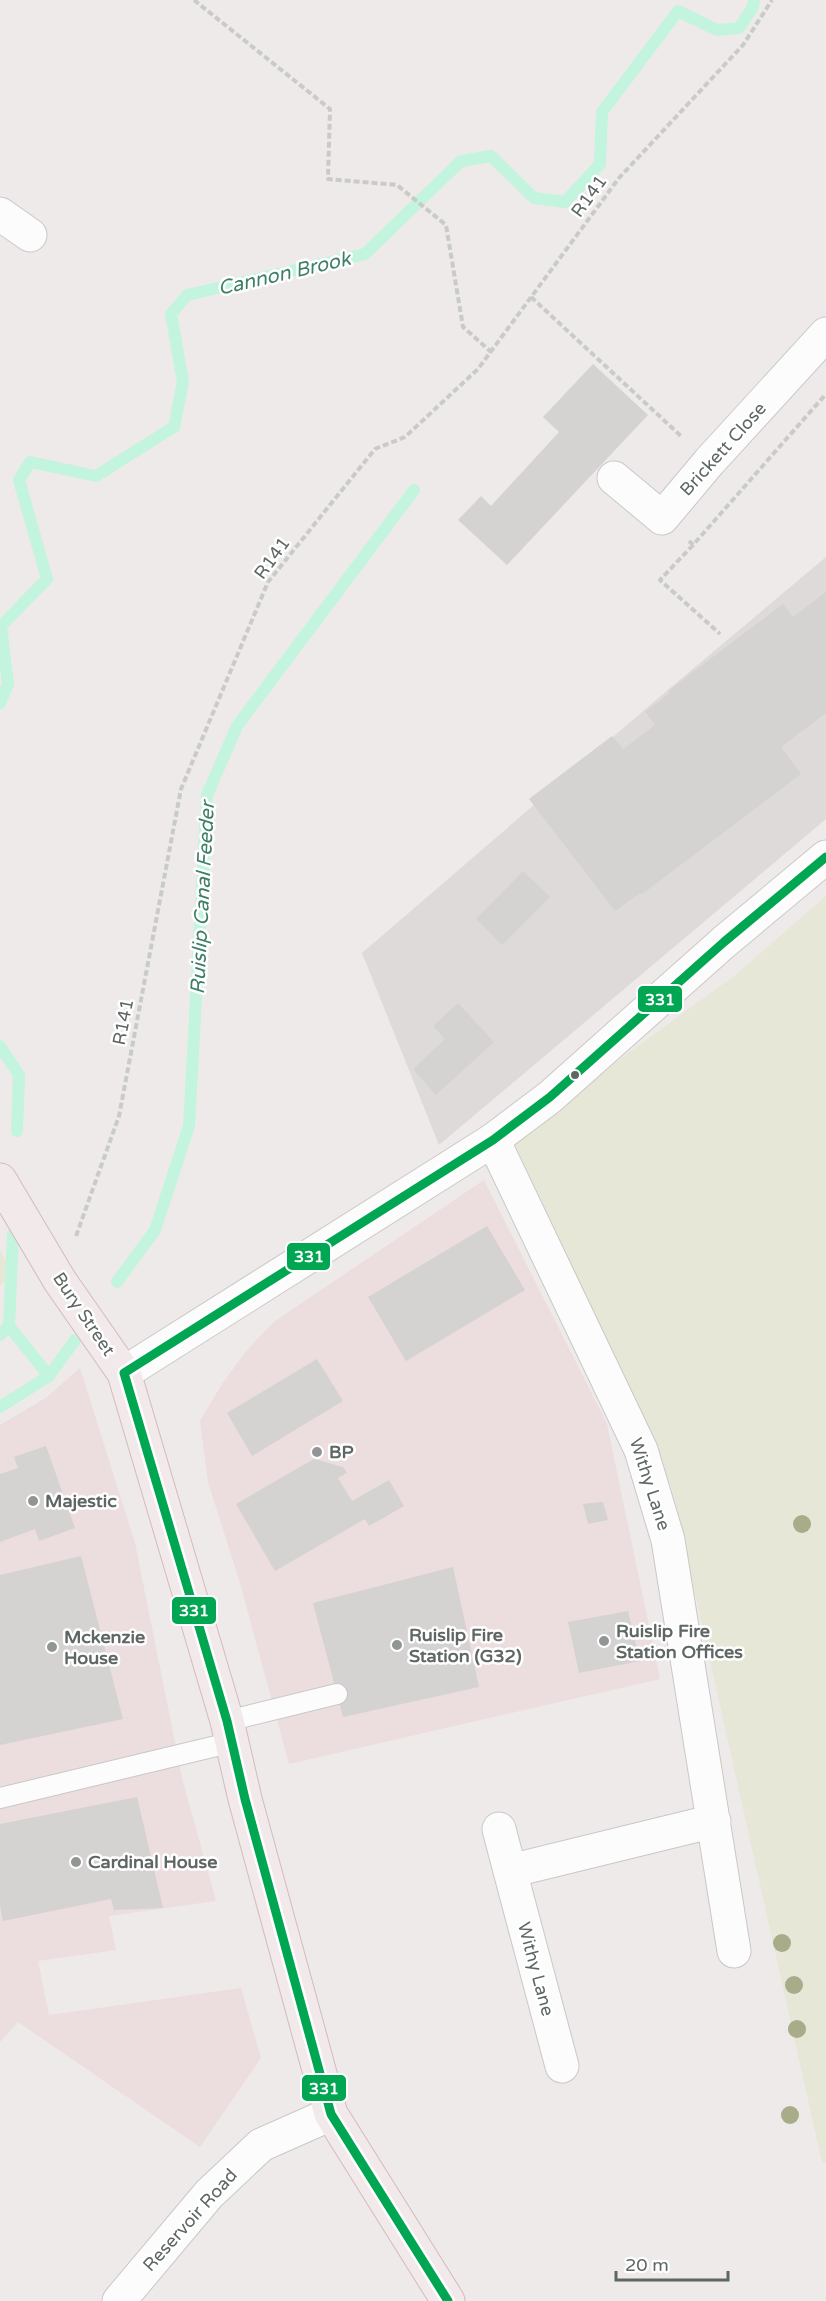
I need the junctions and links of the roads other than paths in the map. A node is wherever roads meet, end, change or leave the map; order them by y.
1 (0, 214) edge
2 (30, 235) dead end
3 (826, 334) edge
4 (614, 477) dead end
5 (826, 857) edge
6 (493, 1140) junction
7 (0, 1180) edge
8 (124, 1373) junction
9 (337, 1694) dead end
10 (230, 1731) junction
11 (0, 1798) edge
12 (714, 1821) junction
13 (499, 1829) dead end
14 (510, 1871) junction
15 (734, 1951) dead end
16 (562, 2066) dead end
17 (331, 2114) junction
18 (119, 2301) edge
19 (448, 2301) edge

1 - 2 street
3 - 4 street, Brickett Close
5 - 6 street
6 - 8 street
6 - 12 street, Withy Lane
7 - 8 main road, Bury Street
8 - 10 main road, Bury Street
9 - 10 lane
10 - 11 lane
10 - 17 main road, Bury Street
12 - 14 street
12 - 15 street, Withy Lane
13 - 14 street, Withy Lane
14 - 16 street, Withy Lane
17 - 18 street, Reservoir Road
17 - 19 main road, Bury Street

